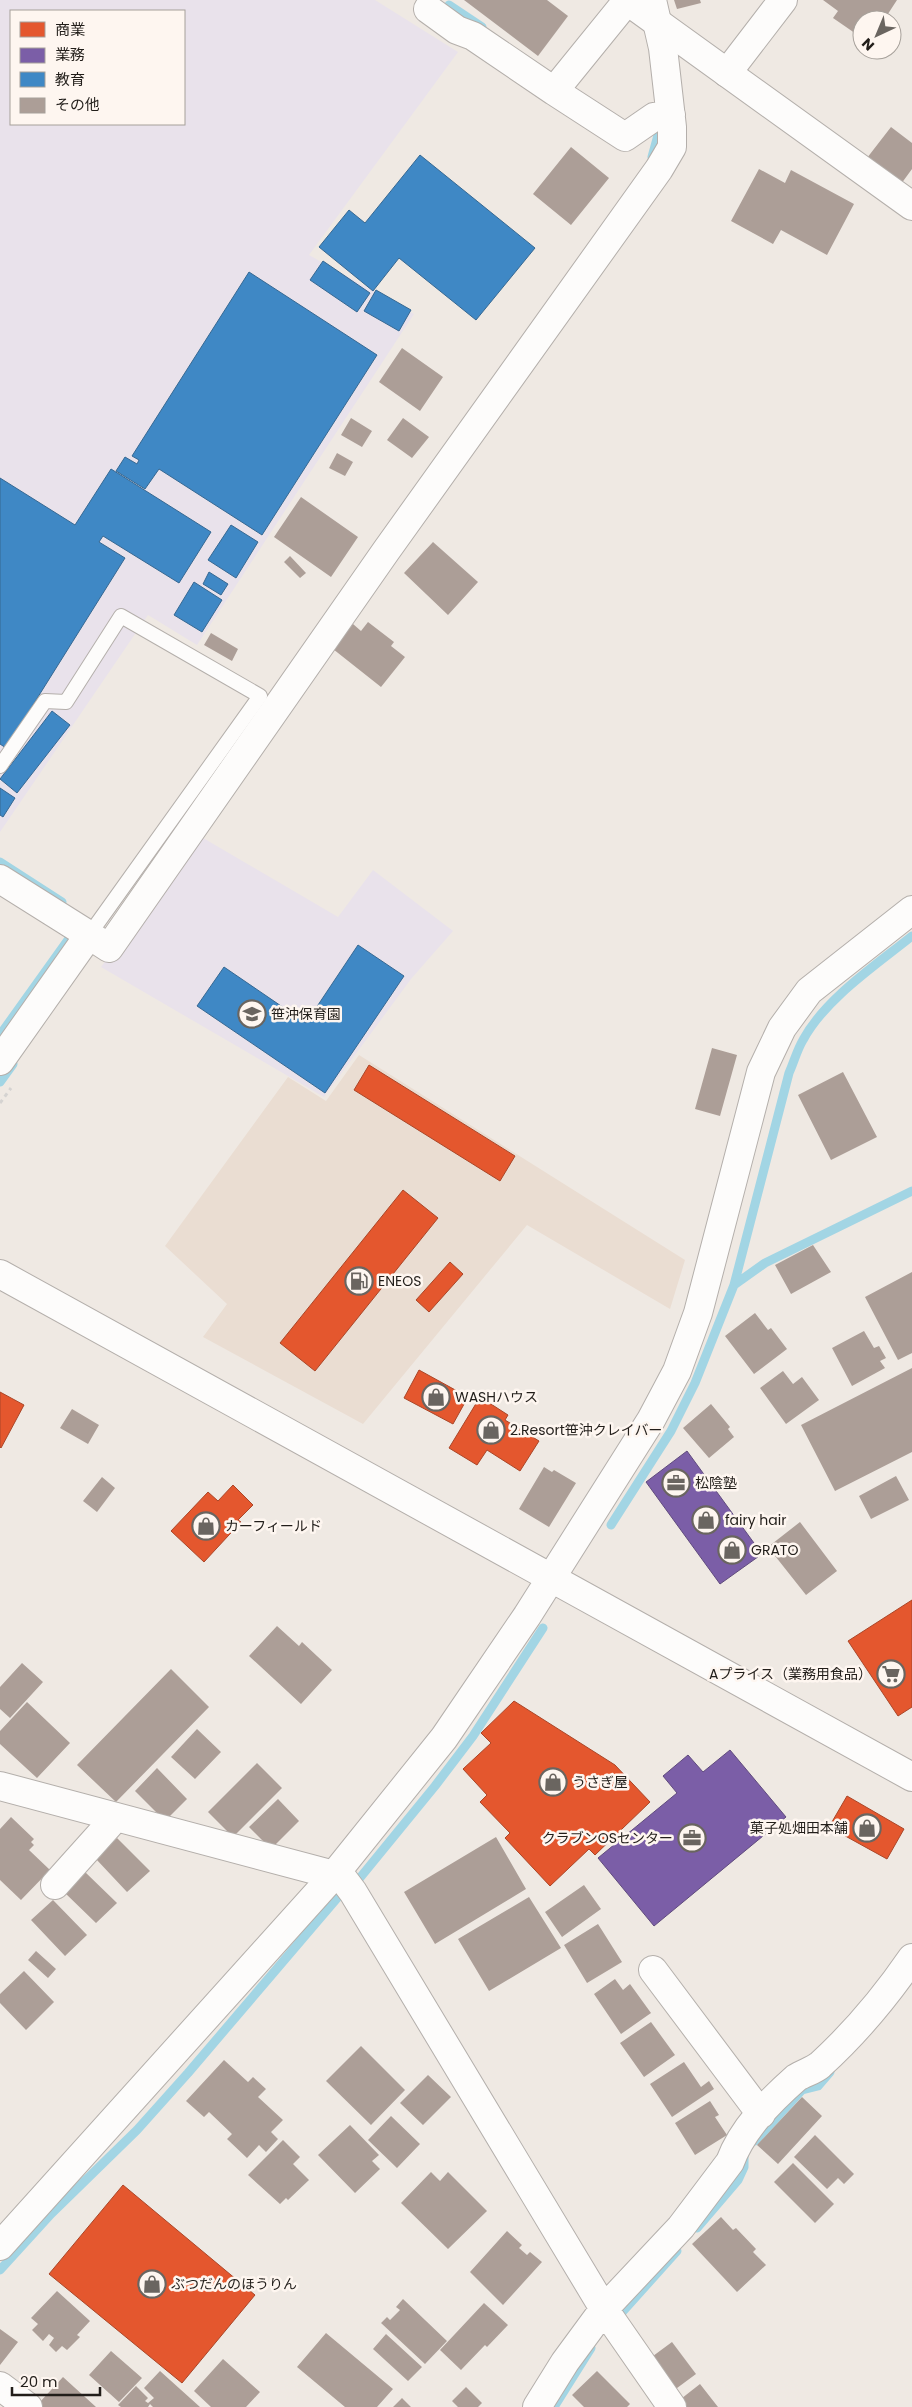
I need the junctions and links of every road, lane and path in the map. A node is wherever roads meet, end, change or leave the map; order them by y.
1 (783, 0) edge
2 (425, 3) edge
3 (641, 6) edge
4 (727, 73) junction
5 (560, 84) junction
6 (662, 116) junction
7 (912, 206) edge
8 (0, 766) edge
9 (0, 879) edge
10 (912, 910) edge
11 (80, 929) junction
12 (0, 1061) edge
13 (0, 1274) edge
14 (550, 1578) junction
15 (912, 1777) edge
16 (0, 1786) edge
17 (116, 1818) junction
18 (334, 1875) junction
19 (55, 1885) dead end
20 (912, 1958) edge
21 (653, 1970) dead end
22 (761, 2114) junction
23 (0, 2246) edge
24 (611, 2318) junction
25 (0, 2386) edge
26 (28, 2407) edge
27 (538, 2407) edge
28 (672, 2407) edge

1 - 4 street
2 - 5 street
3 - 4 street
3 - 5 street
3 - 6 street
4 - 7 street
5 - 6 street
6 - 11 street
8 - 11 lane
9 - 11 street
10 - 14 street
11 - 12 street
13 - 14 street
14 - 15 street
14 - 18 street
16 - 17 street
17 - 18 street
17 - 19 street
18 - 23 street
18 - 24 street
20 - 22 street
21 - 22 street
22 - 24 street
24 - 27 street
24 - 28 street
25 - 26 street

